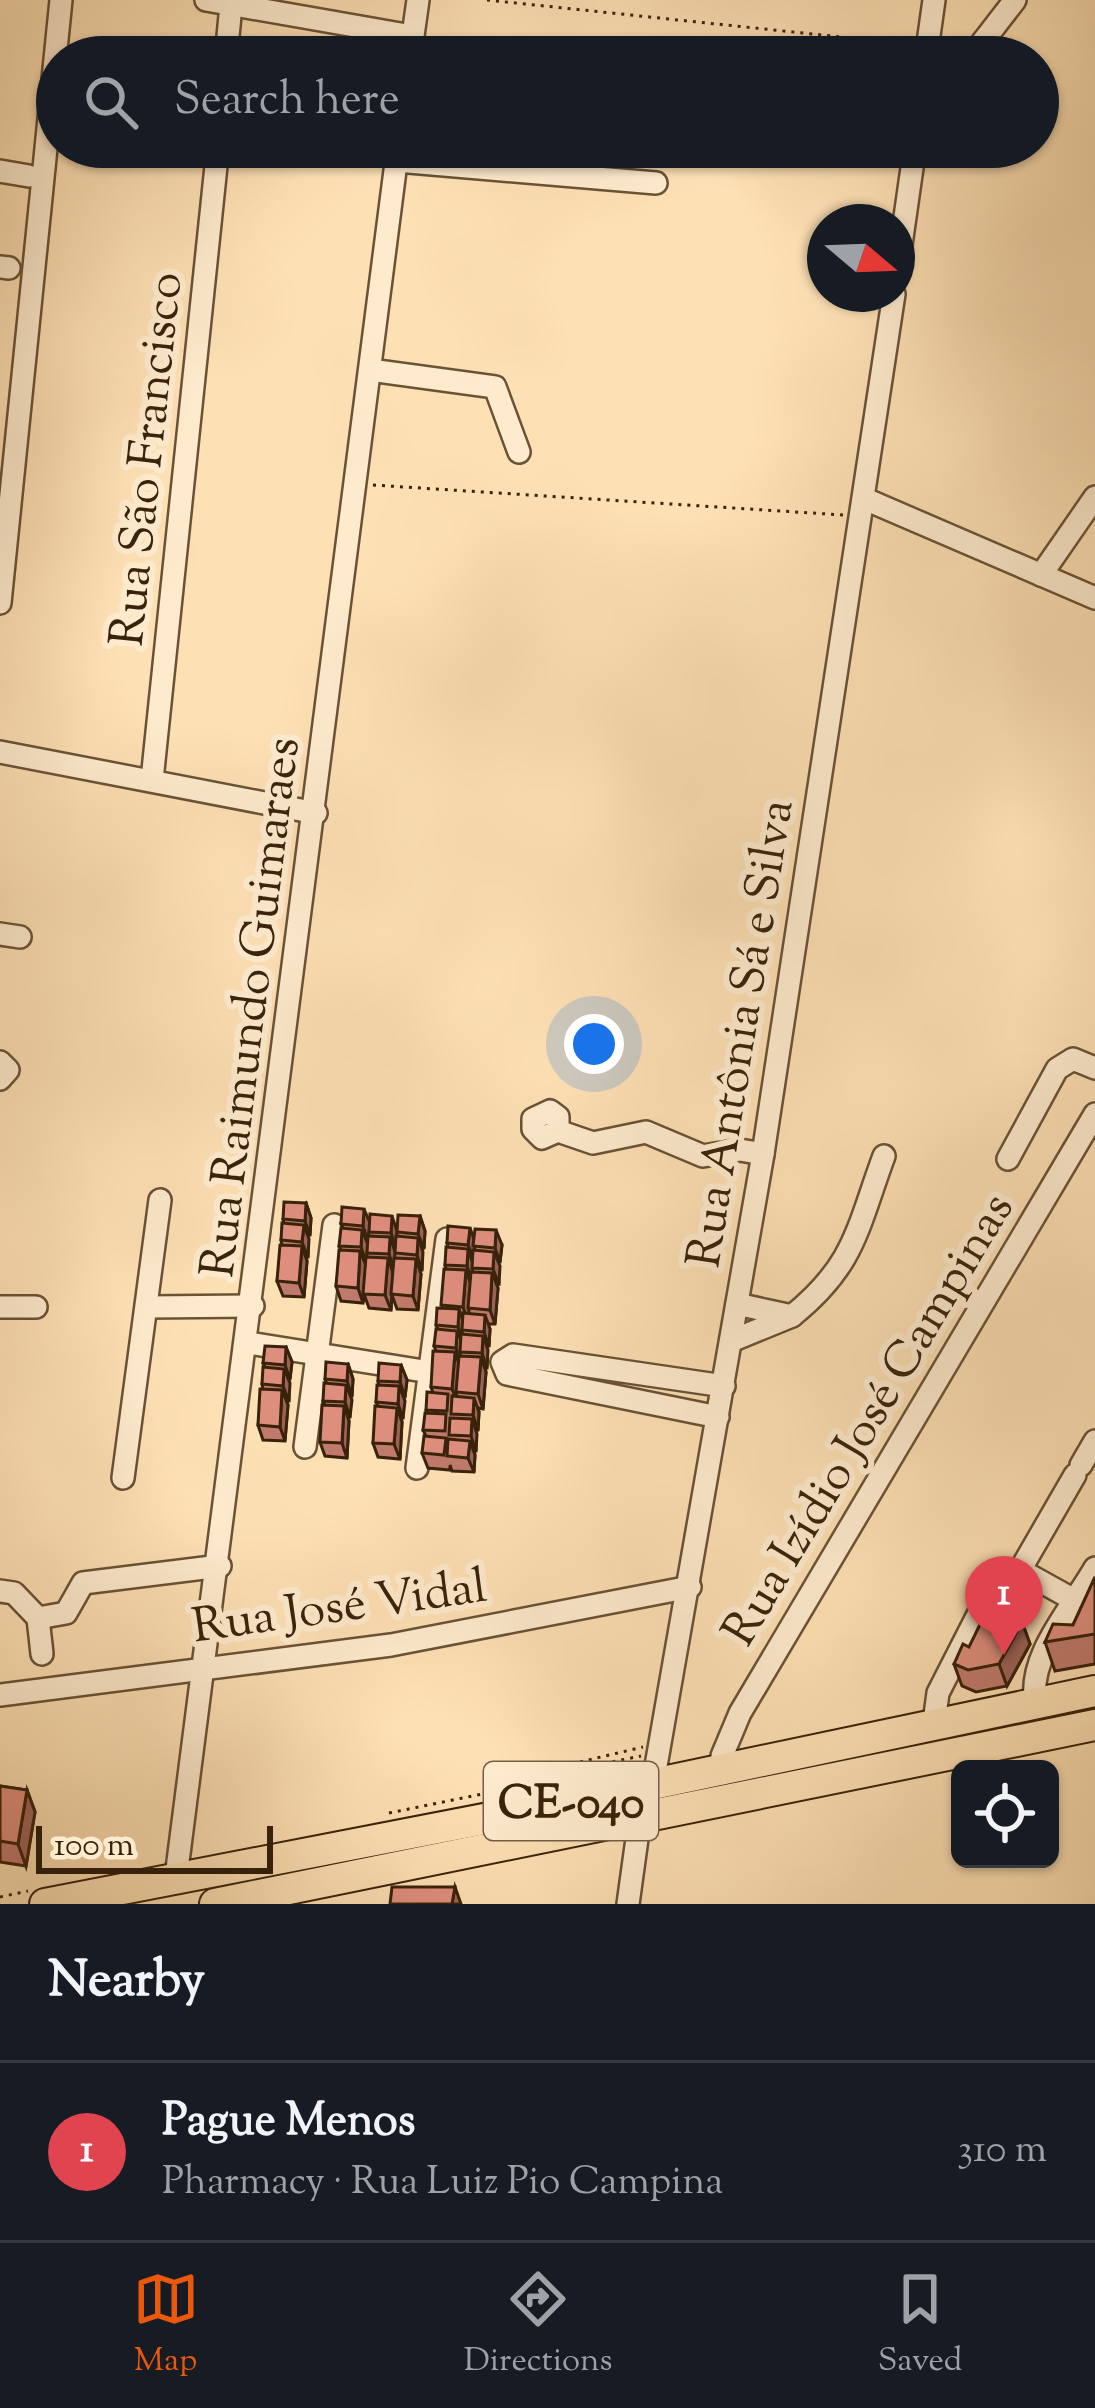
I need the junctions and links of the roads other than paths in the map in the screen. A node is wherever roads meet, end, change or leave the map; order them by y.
1 (61, 0) edge
2 (206, 0) edge
3 (418, 0) edge
4 (934, 0) edge
5 (1015, 0) edge
6 (231, 5) junction
7 (282, 7) edge
8 (57, 36) edge
9 (228, 36) edge
10 (376, 36) edge
11 (413, 36) edge
12 (929, 36) edge
13 (987, 36) edge
14 (44, 168) edge
15 (216, 168) edge
16 (396, 168) edge
17 (523, 168) edge
18 (912, 168) edge
19 (0, 171) edge
20 (29, 176) dead end
21 (656, 183) dead end
22 (907, 204) edge
23 (891, 312) edge
24 (370, 370) junction
25 (519, 452) dead end
26 (1095, 496) edge
27 (863, 507) junction
28 (1041, 575) junction
29 (1095, 598) edge
30 (0, 603) edge
31 (0, 752) edge
32 (152, 780) junction
33 (316, 813) junction
34 (0, 1062) edge
35 (1095, 1068) edge
36 (0, 1079) edge
37 (1095, 1114) edge
38 (558, 1131) dead end
39 (763, 1154) junction
40 (884, 1156) dead end
41 (1008, 1160) dead end
42 (160, 1200) dead end
43 (334, 1226) dead end
44 (447, 1239) edge
45 (737, 1304) junction
46 (253, 1306) junction
47 (0, 1307) edge
48 (36, 1307) dead end
49 (147, 1307) junction
50 (792, 1316) junction
51 (731, 1342) junction
52 (248, 1343) junction
53 (316, 1355) junction
54 (430, 1372) junction
55 (586, 1378) dead end
56 (724, 1386) junction
57 (671, 1392) junction
58 (718, 1417) junction
59 (1095, 1442) edge
60 (305, 1447) dead end
61 (417, 1468) dead end
62 (123, 1478) dead end
63 (220, 1566) junction
64 (1095, 1568) edge
65 (1020, 1570) junction
66 (690, 1588) junction
67 (0, 1591) edge
68 (1076, 1601) junction
69 (38, 1618) junction
70 (42, 1654) dead end
71 (202, 1666) junction
72 (1095, 1691) edge
73 (0, 1695) edge
74 (1036, 1704) junction
75 (934, 1723) junction
76 (1095, 1725) edge
77 (724, 1769) junction
78 (653, 1783) junction
79 (640, 1816) junction
80 (176, 1877) junction
81 (285, 1897) edge
82 (45, 1904) edge
83 (215, 1904) edge
84 (628, 1904) edge

1 - 8 street
2 - 6 street
3 - 11 street
4 - 12 street
5 - 13 street
6 - 7 street
6 - 9 street
7 - 10 street
14 - 30 street
15 - 32 street, Rua São Francisco
16 - 24 street, Rua Raimundo Guimaraes
17 - 21 street
18 - 22 street
19 - 20 street
23 - 27 street, Rua Antônia Sá e Silva
24 - 25 street
24 - 33 street, Rua Raimundo Guimaraes
26 - 28 street
27 - 28 street
27 - 39 street, Rua Antônia Sá e Silva
28 - 29 street
31 - 32 street
32 - 33 street
33 - 46 street, Rua Raimundo Guimaraes
34 - 36 street
35 - 41 street
37 - 77 street, Rua Izídio José Campinas
38 - 39 street
39 - 45 street, Rua Antônia Sá e Silva
40 - 50 street
42 - 49 street
43 - 53 street
44 - 54 street
45 - 50 street
45 - 51 street, Rua Antônia Sá e Silva
46 - 49 street
46 - 52 street, Rua Raimundo Guimaraes
47 - 48 street
49 - 62 street
50 - 51 street
51 - 56 street, Rua Antônia Sá e Silva
52 - 53 street
52 - 63 street, Rua Raimundo Guimaraes
53 - 54 street
53 - 60 street
54 - 61 street
55 - 57 street
56 - 57 street
56 - 58 street, Rua Antônia Sá e Silva
57 - 58 street
58 - 66 street, Rua Antônia Sá e Silva
59 - 65 street
63 - 69 street
63 - 71 street, Rua Raimundo Guimaraes
64 - 68 street
65 - 68 street
65 - 75 street
66 - 71 street, Rua José Vidal
66 - 78 street, Rua Antônia Sá e Silva
67 - 69 street
68 - 74 street
69 - 70 street
71 - 73 street, Rua José Vidal
71 - 80 street, Rua Raimundo Guimaraes
72 - 74 highway, CE-040
74 - 75 highway, CE-040
75 - 77 highway, CE-040
76 - 79 highway, CE-040
77 - 78 highway, CE-040
78 - 80 highway, CE-040
79 - 81 highway, CE-040
79 - 84 street
80 - 82 highway, CE-040
81 - 83 highway, CE-040

